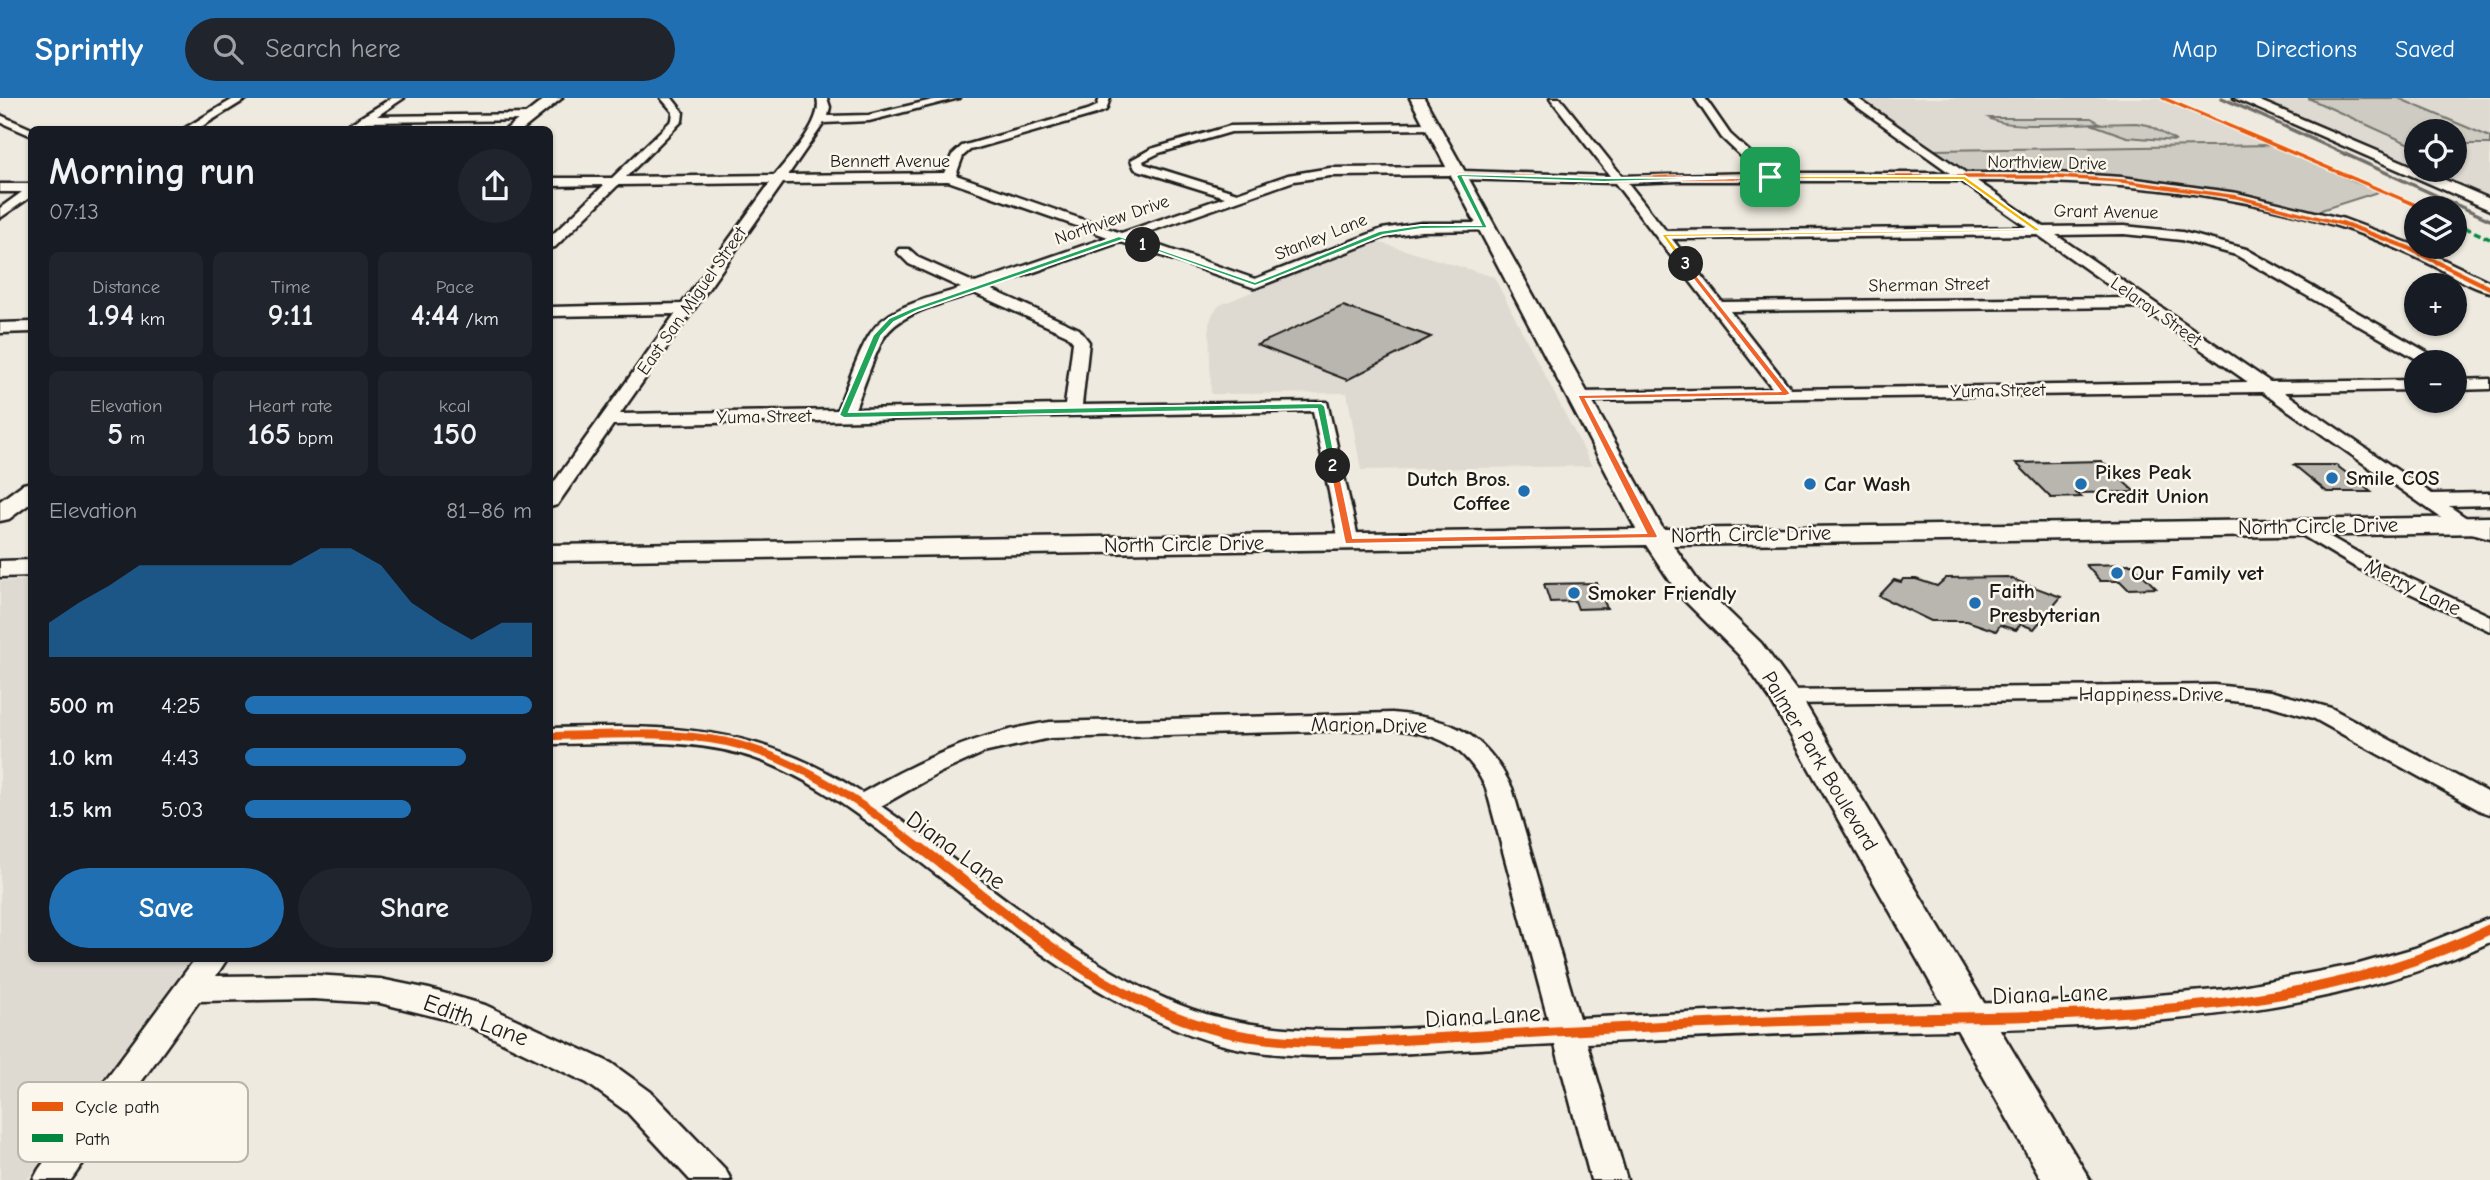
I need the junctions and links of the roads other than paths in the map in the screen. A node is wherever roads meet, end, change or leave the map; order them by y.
1 (399, 98) edge
2 (555, 98) edge
3 (666, 98) edge
4 (822, 98) edge
5 (954, 98) edge
6 (1105, 98) edge
7 (1417, 98) edge
8 (1555, 98) edge
9 (1700, 98) edge
10 (1850, 98) edge
11 (2241, 98) edge
12 (239, 101) edge
13 (214, 105) dead end
14 (529, 117) junction
15 (0, 118) edge
16 (363, 119) junction
17 (821, 120) junction
18 (194, 126) edge
19 (352, 126) edge
20 (517, 126) edge
21 (1431, 126) junction
22 (28, 131) edge
23 (1458, 173) junction
24 (948, 177) junction
25 (1770, 177) junction
26 (1965, 178) junction
27 (1619, 179) junction
28 (778, 180) junction
29 (553, 182) edge
30 (615, 182) junction
31 (0, 188) edge
32 (28, 189) edge
33 (28, 192) edge
34 (1238, 197) junction
35 (2490, 205) edge
36 (0, 214) edge
37 (1486, 227) junction
38 (2039, 231) junction
39 (1663, 235) junction
40 (1122, 238) junction
41 (553, 241) edge
42 (904, 252) dead end
43 (1255, 284) joint
44 (976, 288) junction
45 (2490, 288) edge
46 (2140, 302) junction
47 (1718, 307) junction
48 (687, 309) junction
49 (553, 311) edge
50 (28, 327) edge
51 (0, 328) edge
52 (2412, 350) edge
53 (2467, 382) edge
54 (2490, 384) edge
55 (2404, 385) edge
56 (2262, 387) junction
57 (1786, 394) junction
58 (1580, 397) junction
59 (1073, 410) junction
60 (844, 415) junction
61 (609, 419) junction
62 (28, 492) edge
63 (553, 497) edge
64 (2490, 499) edge
65 (2428, 500) junction
66 (0, 513) edge
67 (2477, 525) edge
68 (2302, 527) junction
69 (2490, 532) edge
70 (1653, 536) junction
71 (1349, 542) junction
72 (0, 551) edge
73 (28, 551) edge
74 (553, 553) edge
75 (28, 568) edge
76 (0, 569) edge
77 (2490, 624) edge
78 (1785, 697) junction
79 (553, 736) edge
80 (862, 805) junction
81 (2490, 805) edge
82 (2490, 929) edge
83 (210, 962) edge
84 (190, 989) junction
85 (1970, 1016) junction
86 (1566, 1031) junction
87 (122, 1082) edge
88 (64, 1162) edge
89 (51, 1180) edge
90 (713, 1180) edge
91 (1609, 1180) edge
92 (2067, 1180) edge

1 - 16 street
2 - 14 main road
3 - 30 street
4 - 17 street
5 - 17 street
6 - 24 street
7 - 21 main road, Palmer Park Boulevard
8 - 27 street
9 - 25 street
10 - 26 street, Lelaray Street
11 - 35 main road
12 - 13 street
12 - 18 street
14 - 16 street
14 - 20 main road
15 - 22 street
16 - 19 street
17 - 28 street, East San Miguel Street
21 - 23 main road, Palmer Park Boulevard
21 - 34 street
23 - 27 street, Northview Drive
23 - 34 street, Northview Drive
23 - 37 main road, Palmer Park Boulevard
24 - 28 street, Bennett Avenue
24 - 40 street, Bennett Avenue
25 - 26 street, Northview Drive
25 - 27 street, Northview Drive
26 - 38 street, Lelaray Street
26 - 45 street, Northview Drive
27 - 39 street
28 - 30 street, Bennett Avenue
28 - 48 street, East San Miguel Street
29 - 30 street, Bennett Avenue
30 - 41 street
31 - 32 street
33 - 36 street
34 - 40 street, Northview Drive
37 - 43 street, Stanley Lane
37 - 58 main road, Palmer Park Boulevard
38 - 39 street, Grant Avenue
38 - 46 street, Lelaray Street
38 - 52 street, Grant Avenue
39 - 47 street
40 - 43 street, Bennett Avenue
40 - 44 street, Northview Drive
42 - 44 street
44 - 59 street
44 - 60 street, Northview Drive
46 - 47 street, Sherman Street
46 - 56 street, Lelaray Street
47 - 57 street
48 - 49 street
48 - 61 street, East San Miguel Street
50 - 51 street
53 - 54 street
55 - 56 street, Yuma Street
56 - 57 street, Yuma Street
56 - 65 street, Lelaray Street
57 - 58 street, Yuma Street
58 - 70 main road, Palmer Park Boulevard
59 - 60 street, Yuma Street
59 - 71 street, Yuma Street
60 - 61 street, Yuma Street
61 - 63 street, East San Miguel Street
62 - 66 main road
64 - 65 street
65 - 67 street, Lelaray Street
67 - 68 main road, North Circle Drive
67 - 69 street, Lelaray Street
68 - 70 main road, North Circle Drive
68 - 77 street, Merry Lane
70 - 71 main road, North Circle Drive
70 - 78 main road, Palmer Park Boulevard
71 - 74 main road, North Circle Drive
72 - 73 main road
75 - 76 main road
78 - 81 street, Happiness Drive
78 - 85 main road, Palmer Park Boulevard
79 - 80 street, Diana Lane
80 - 86 street, Diana Lane
80 - 86 street, Marion Drive
82 - 85 street, Diana Lane
83 - 84 street
84 - 87 street
84 - 90 street, Edith Lane
85 - 86 street, Diana Lane
85 - 92 main road, Palmer Park Boulevard
86 - 91 street, Marion Drive
88 - 89 street

